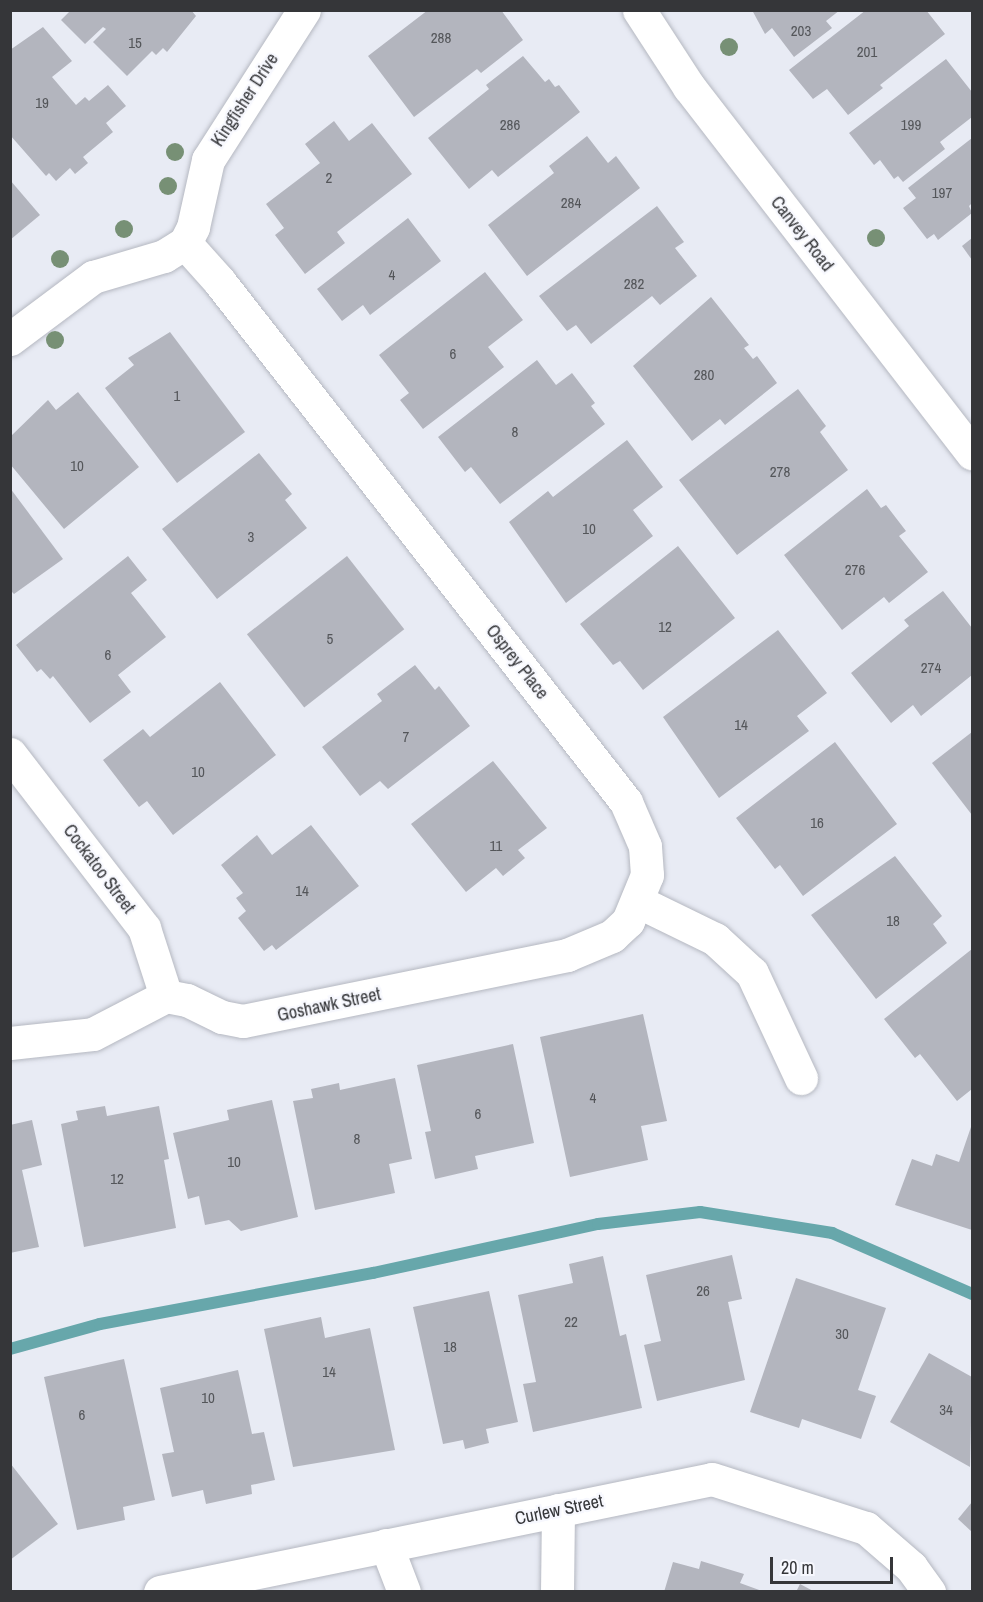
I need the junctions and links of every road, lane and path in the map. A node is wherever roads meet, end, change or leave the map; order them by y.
1 (304, 10) edge
2 (639, 10) edge
3 (185, 243) junction
4 (10, 339) edge
5 (972, 453) edge
6 (10, 754) edge
7 (639, 902) junction
8 (166, 996) junction
9 (10, 1043) edge
10 (801, 1078) dead end
11 (558, 1510) junction
12 (386, 1545) junction
13 (160, 1592) edge
14 (404, 1592) edge
15 (557, 1592) edge
16 (929, 1592) edge

1 - 3 street, Kingfisher Drive
2 - 5 street, Canvey Road
3 - 4 street
3 - 7 street, Osprey Place
6 - 8 street, Cockatoo Street
7 - 8 street, Goshawk Street
7 - 10 street
8 - 9 street
11 - 12 street, Curlew Street
11 - 15 street
11 - 16 street, Curlew Street
12 - 13 street, Curlew Street
12 - 14 street

